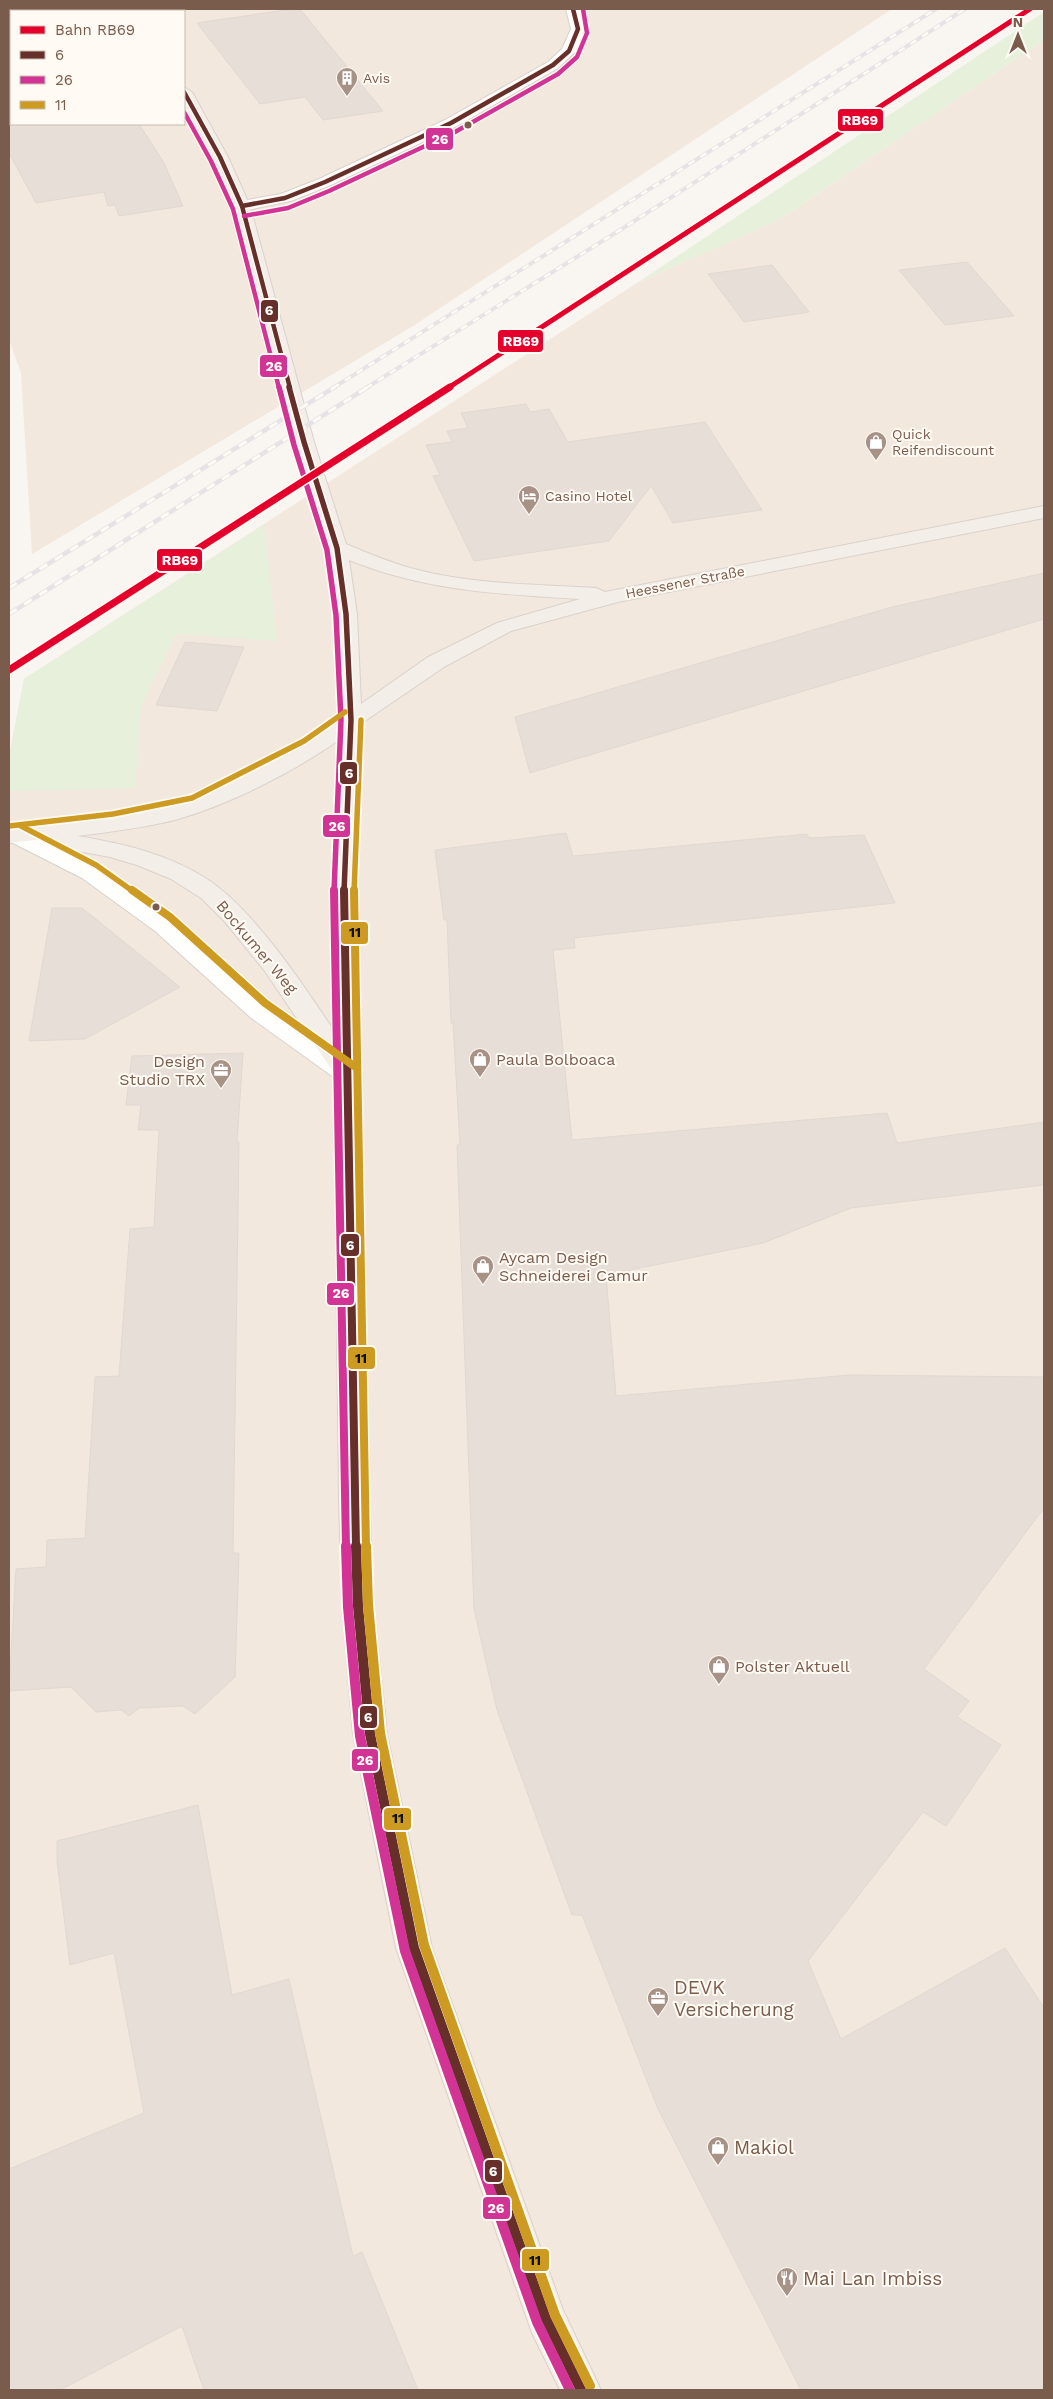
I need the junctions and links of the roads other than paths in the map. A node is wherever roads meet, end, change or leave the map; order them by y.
1 (573, 9) edge
2 (185, 94) edge
3 (242, 206) junction
4 (1044, 512) edge
5 (337, 548) junction
6 (615, 596) junction
7 (351, 720) junction
8 (13, 835) edge
9 (348, 1074) junction
10 (581, 2390) edge

1 - 3 street
2 - 3 main road
3 - 5 main road
4 - 6 main road, Heessener Straße
5 - 6 main road
5 - 7 main road
6 - 7 main road, Heessener Straße
7 - 8 main road
7 - 9 main road
8 - 9 street
8 - 9 main road, Bockumer Weg
9 - 10 main road

